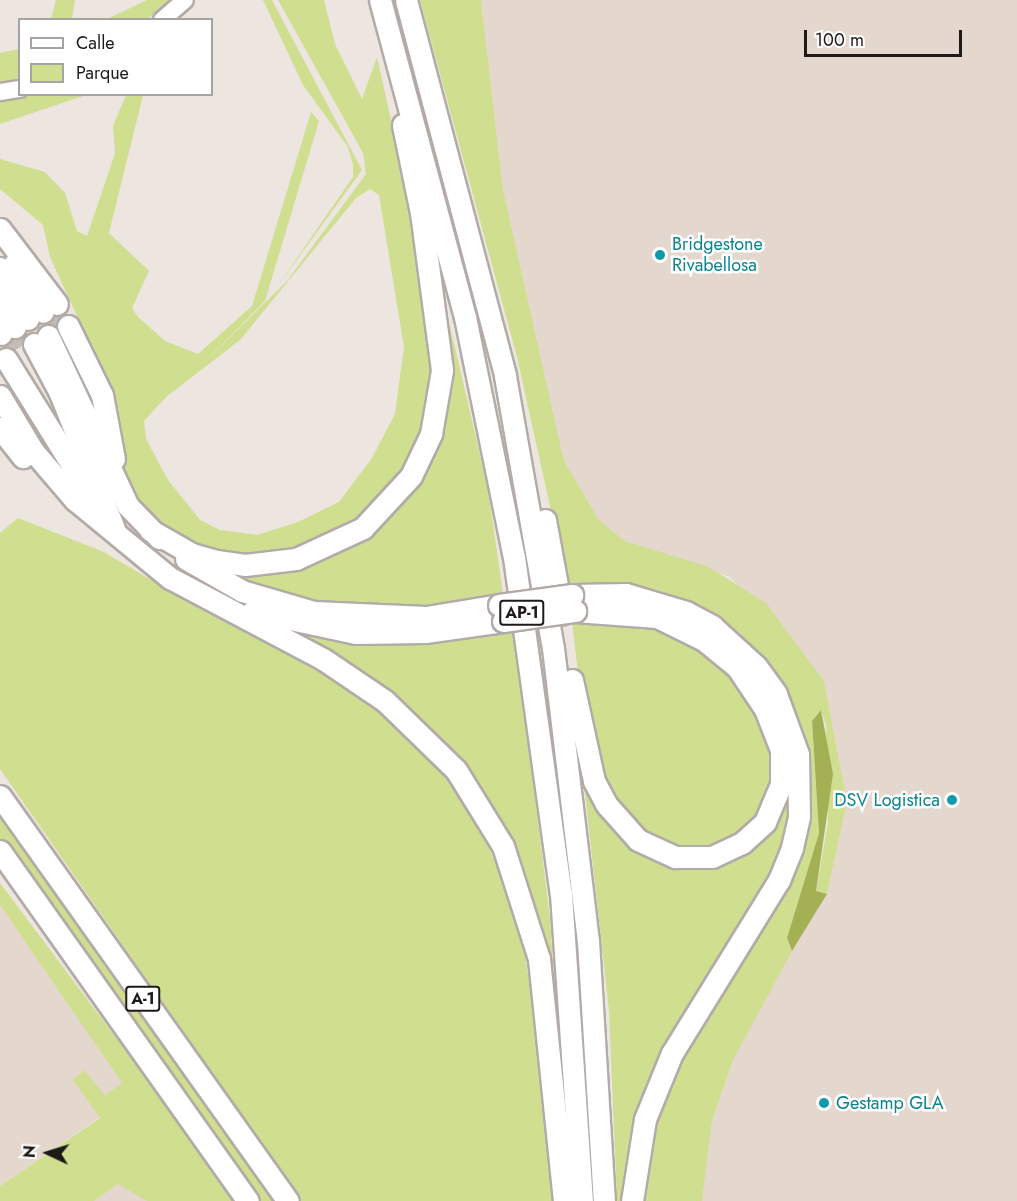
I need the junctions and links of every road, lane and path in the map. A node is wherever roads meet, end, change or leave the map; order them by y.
1 (185, 0) edge
2 (380, 0) edge
3 (406, 0) edge
4 (164, 18) edge
5 (391, 36) junction
6 (18, 89) edge
7 (0, 92) edge
8 (0, 229) edge
9 (0, 241) edge
10 (0, 253) edge
11 (0, 268) edge
12 (0, 283) edge
13 (0, 300) edge
14 (24, 320) edge
15 (34, 344) edge
16 (505, 375) junction
17 (0, 381) edge
18 (0, 396) edge
19 (0, 417) edge
20 (0, 428) edge
21 (150, 530) junction
22 (115, 532) junction
23 (189, 590) junction
24 (573, 603) junction
25 (501, 613) junction
26 (0, 796) edge
27 (0, 851) edge
28 (0, 866) edge
29 (161, 1078) junction
30 (248, 1201) edge
31 (288, 1201) edge
32 (564, 1201) edge
33 (582, 1201) edge
34 (604, 1201) edge
35 (632, 1201) edge

1 - 4 street
2 - 5 highway, AP-1
3 - 16 highway, AP-1
5 - 21 highway
5 - 33 highway, AP-1
6 - 7 street
8 - 14 highway
9 - 14 highway
10 - 14 highway
11 - 14 highway
12 - 14 highway
13 - 14 highway
15 - 21 highway
15 - 22 highway
15 - 22 highway
16 - 24 highway
16 - 34 highway, AP-1
17 - 22 highway
18 - 22 highway
19 - 22 highway
20 - 22 highway
21 - 25 highway
22 - 23 highway
23 - 25 highway
23 - 32 highway
24 - 25 highway, bridge
24 - 35 highway
26 - 31 highway, A-1
27 - 29 highway, A-1
28 - 29 highway
29 - 30 highway, A-1

